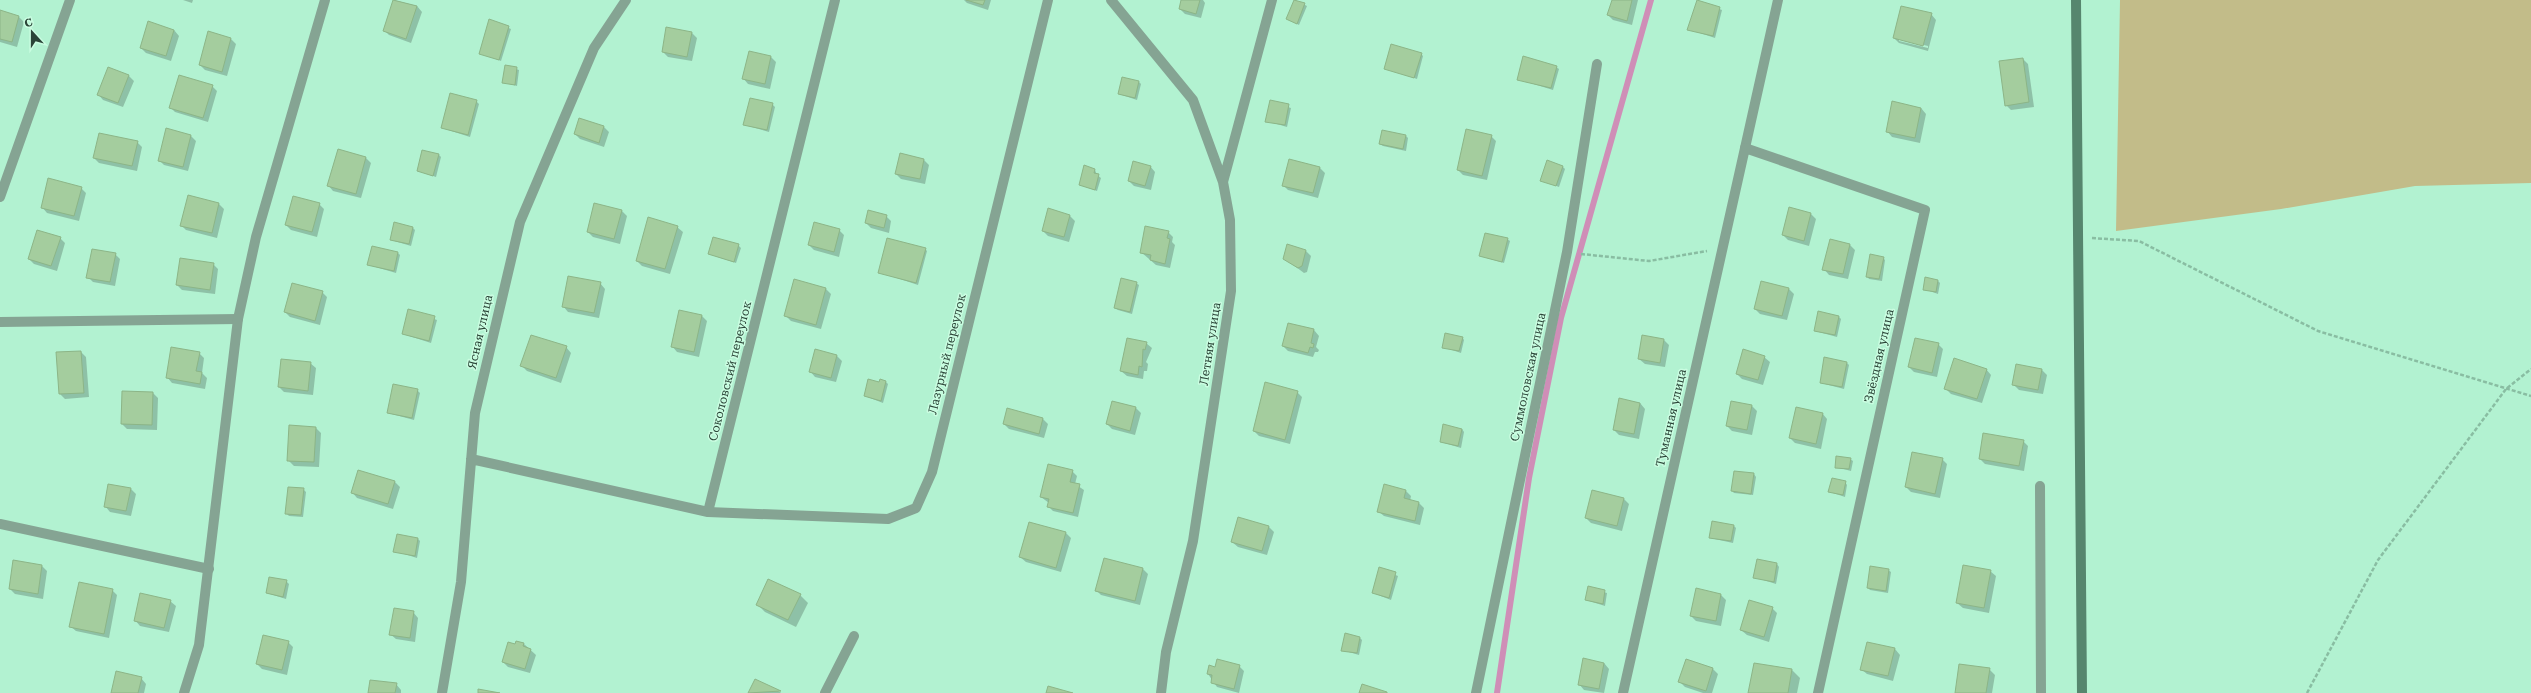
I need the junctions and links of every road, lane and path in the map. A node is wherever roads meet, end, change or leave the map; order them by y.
1 (70, 0) edge
2 (325, 0) edge
3 (626, 0) edge
4 (835, 0) edge
5 (1048, 0) edge
6 (1111, 0) edge
7 (1272, 0) edge
8 (1778, 0) edge
9 (2076, 0) edge
10 (1598, 64) dead end
11 (1745, 148) junction
12 (1223, 182) junction
13 (0, 197) edge
14 (2078, 237) junction
15 (1723, 248) junction
16 (1587, 254) dead end
17 (238, 319) junction
18 (0, 322) edge
19 (2531, 369) edge
20 (2506, 389) junction
21 (2531, 396) edge
22 (471, 459) junction
23 (2040, 486) dead end
24 (708, 512) junction
25 (0, 524) edge
26 (209, 569) junction
27 (854, 636) dead end
28 (184, 693) edge
29 (442, 693) edge
30 (824, 693) edge
31 (1161, 693) edge
32 (1476, 693) edge
33 (1623, 693) edge
34 (1818, 693) edge
35 (2041, 693) edge
36 (2082, 693) edge
37 (2307, 693) edge

1 - 13 street
2 - 17 street
3 - 22 street, Ясная улица
4 - 24 street, Соколовский переулок
5 - 24 street, Лазурный переулок
6 - 12 street
7 - 12 street, Летняя улица
8 - 11 street, Туманная улица
9 - 14 main road
10 - 32 street, Суммоловская улица
11 - 15 street, Туманная улица
11 - 34 street, Звёздная улица
12 - 31 street, Летняя улица
14 - 20 path
14 - 36 main road
15 - 16 path
15 - 33 street, Туманная улица
17 - 18 street
17 - 26 street
19 - 20 path
20 - 21 path
20 - 37 path
22 - 24 street
22 - 29 street, Ясная улица
23 - 35 street
25 - 26 street
26 - 28 street
27 - 30 street

